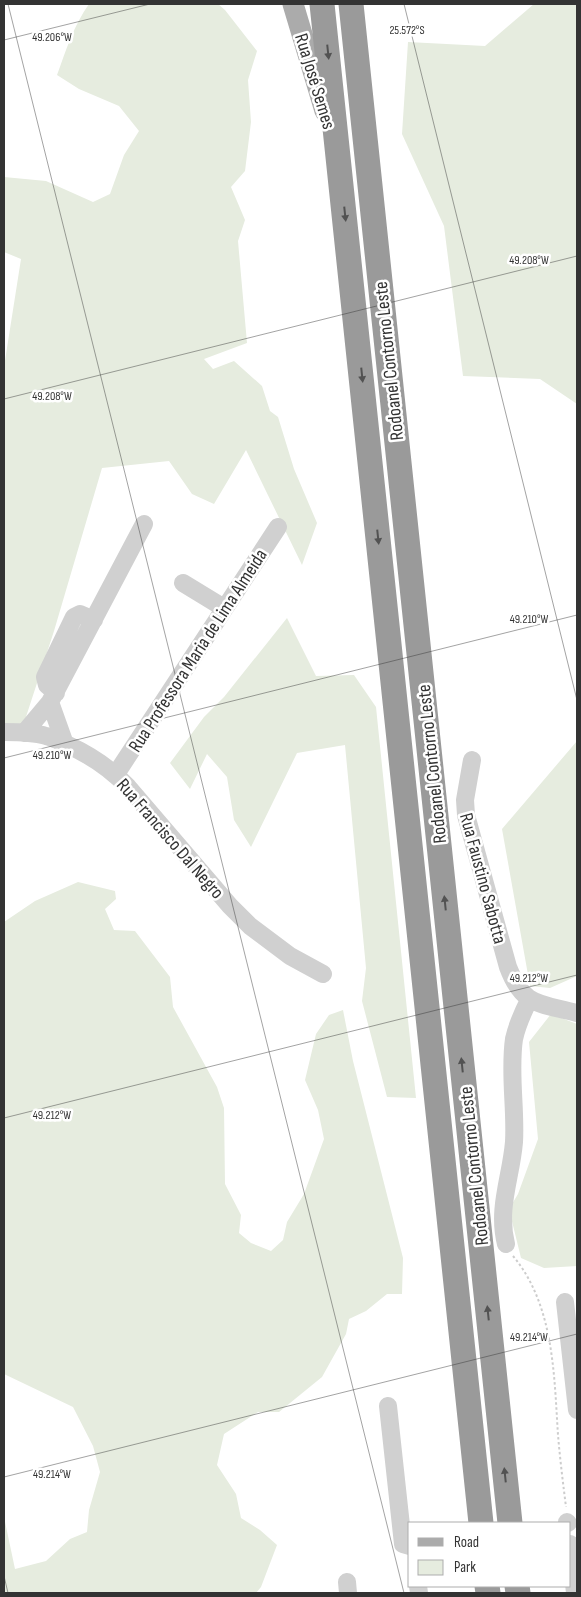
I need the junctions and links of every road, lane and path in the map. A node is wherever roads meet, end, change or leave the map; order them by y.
1 (292, 4) edge
2 (322, 4) edge
3 (351, 4) edge
4 (339, 158) junction
5 (144, 524) dead end
6 (278, 526) dead end
7 (184, 582) dead end
8 (224, 608) junction
9 (53, 698) junction
10 (4, 732) edge
11 (24, 733) junction
12 (65, 744) junction
13 (472, 760) dead end
14 (116, 774) junction
15 (323, 974) dead end
16 (529, 1000) junction
17 (577, 1013) edge
18 (506, 1244) joint
19 (565, 1302) dead end
20 (388, 1406) dead end
21 (577, 1410) edge
22 (481, 1522) edge
23 (510, 1522) edge
24 (568, 1522) edge
25 (408, 1545) edge
26 (571, 1554) edge
27 (575, 1593) edge

1 - 4 main road, Rua José Semes
2 -> 4 highway, Rodoanel Contorno Leste
23 -> 3 highway, Rodoanel Contorno Leste
4 -> 22 highway, Rodoanel Contorno Leste
5 - 9 street
6 - 8 street, Rua Professora Maria de Lima Almeida
7 - 8 street
8 - 14 street, Rua Professora Maria de Lima Almeida
9 - 11 street
9 - 12 street
10 - 11 street, Rua Francisco Dal Negro
11 - 12 street, Rua Francisco Dal Negro
12 - 14 street, Rua Francisco Dal Negro
13 - 16 street, Rua Faustino Sabotta
14 - 15 street, Rua Francisco Dal Negro
16 - 17 street
16 - 18 street
18 - 24 path
19 - 21 street
20 - 25 street
26 - 27 street

